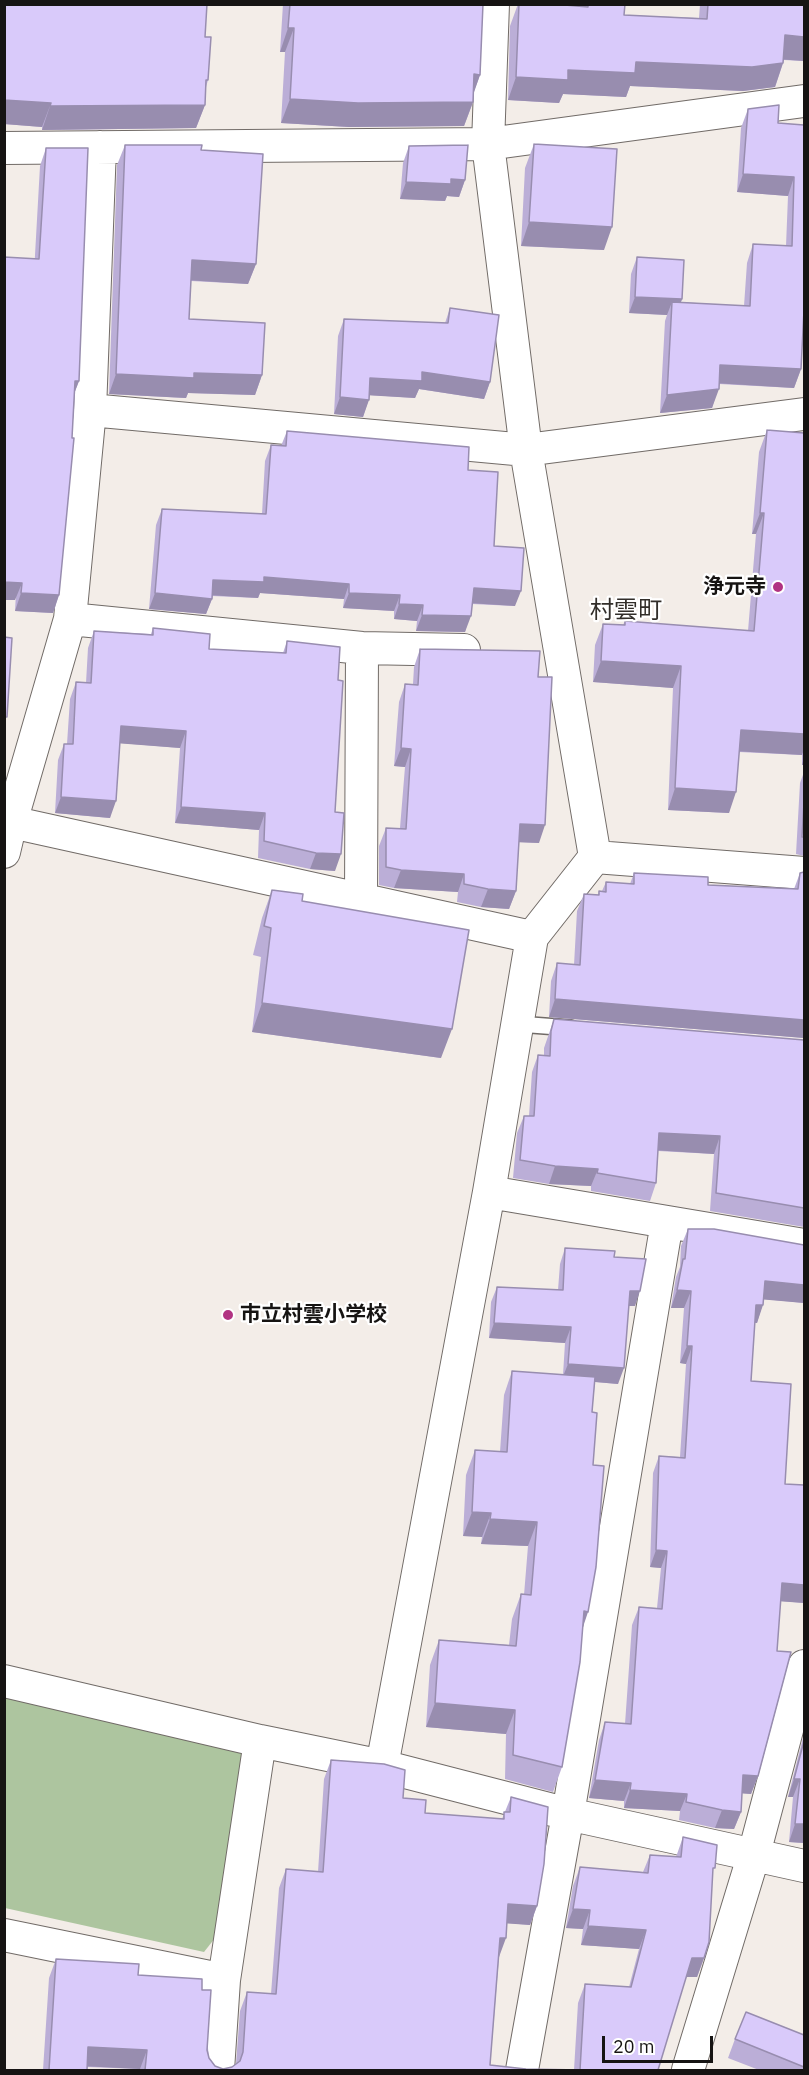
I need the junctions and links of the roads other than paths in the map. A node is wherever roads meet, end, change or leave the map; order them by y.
1 (493, 4) edge
2 (804, 101) edge
3 (488, 144) junction
4 (100, 147) junction
5 (4, 148) edge
6 (90, 410) junction
7 (804, 414) edge
8 (526, 450) junction
9 (70, 619) junction
10 (362, 648) junction
11 (490, 650) edge
12 (8, 837) edge
13 (595, 857) junction
14 (804, 873) edge
15 (361, 900) junction
16 (532, 937) junction
17 (518, 1024) junction
18 (590, 1030) edge
19 (489, 1192) junction
20 (667, 1222) junction
21 (804, 1245) edge
22 (804, 1666) edge
23 (4, 1681) edge
24 (260, 1741) junction
25 (382, 1766) junction
26 (568, 1814) junction
27 (754, 1854) junction
28 (804, 1866) edge
29 (4, 1935) edge
30 (224, 1980) junction
31 (218, 2070) edge
32 (522, 2070) edge
33 (688, 2070) edge

1 - 3 street
2 - 3 street
3 - 4 street
3 - 8 street
4 - 5 street
4 - 6 street
6 - 8 street
6 - 9 street
7 - 8 street
8 - 13 street
9 - 10 street
9 - 12 street
10 - 11 street
10 - 15 street
12 - 15 street
13 - 14 street
13 - 16 street
15 - 16 street
16 - 17 street
17 - 18 lane
17 - 19 street
19 - 20 street
19 - 25 street
20 - 21 street
20 - 26 street
22 - 27 street
23 - 24 street
24 - 25 street
24 - 30 street
25 - 26 street
26 - 27 street
26 - 32 street
27 - 28 street
27 - 33 street
29 - 30 street
30 - 31 street

